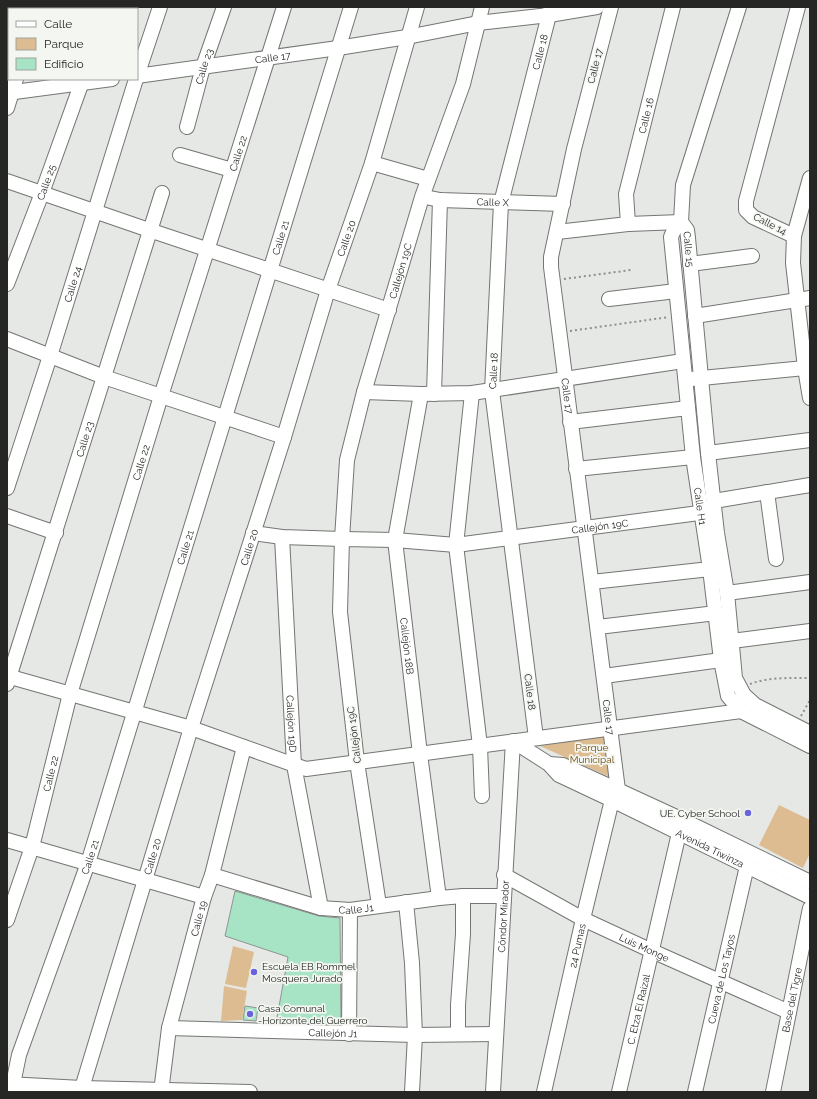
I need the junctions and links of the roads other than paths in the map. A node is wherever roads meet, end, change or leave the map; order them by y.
1 (160, 7) edge
2 (224, 7) edge
3 (284, 7) edge
4 (351, 7) edge
5 (417, 7) edge
6 (482, 7) edge
7 (597, 7) edge
8 (610, 7) edge
9 (674, 7) edge
10 (739, 7) edge
11 (798, 7) edge
12 (550, 11) edge
13 (478, 23) junction
14 (407, 37) junction
15 (338, 48) junction
16 (268, 58) junction
17 (203, 67) junction
18 (138, 73) edge
19 (138, 76) edge
20 (16, 80) edge
21 (97, 80) edge
22 (136, 80) edge
23 (82, 81) edge
24 (10, 93) edge
25 (7, 108) edge
26 (187, 127) dead end
27 (180, 155) dead end
28 (372, 163) junction
29 (232, 170) junction
30 (810, 178) edge
31 (428, 179) junction
32 (7, 181) edge
33 (42, 193) junction
34 (162, 193) dead end
35 (422, 197) junction
36 (440, 200) junction
37 (501, 202) junction
38 (563, 204) junction
39 (94, 210) junction
40 (681, 222) junction
41 (628, 224) junction
42 (149, 230) junction
43 (557, 232) junction
44 (794, 236) junction
45 (208, 249) junction
46 (752, 256) dead end
47 (690, 264) junction
48 (270, 270) junction
49 (7, 284) edge
50 (328, 290) junction
51 (676, 291) junction
52 (609, 299) dead end
53 (803, 299) edge
54 (389, 310) junction
55 (695, 316) junction
56 (7, 339) edge
57 (807, 346) edge
58 (50, 356) junction
59 (683, 361) junction
60 (805, 368) junction
61 (104, 377) junction
62 (701, 378) junction
63 (565, 380) junction
64 (685, 380) junction
65 (492, 391) junction
66 (364, 392) junction
67 (810, 392) edge
68 (472, 393) junction
69 (428, 394) junction
70 (162, 396) junction
71 (688, 408) junction
72 (225, 417) junction
73 (570, 422) junction
74 (284, 437) junction
75 (810, 440) edge
76 (708, 453) junction
77 (693, 457) junction
78 (576, 469) junction
79 (810, 485) edge
80 (7, 488) edge
81 (767, 492) junction
82 (710, 508) junction
83 (7, 516) edge
84 (584, 528) junction
85 (56, 533) junction
86 (253, 533) junction
87 (282, 537) junction
88 (511, 538) junction
89 (342, 539) junction
90 (395, 540) junction
91 (456, 545) junction
92 (776, 559) dead end
93 (710, 569) junction
94 (592, 582) junction
95 (810, 582) edge
96 (727, 593) junction
97 (716, 613) junction
98 (598, 627) junction
99 (810, 630) edge
100 (732, 641) junction
101 (721, 660) junction
102 (604, 676) junction
103 (8, 679) edge
104 (70, 694) junction
105 (741, 711) junction
106 (134, 712) junction
107 (191, 728) junction
108 (611, 728) junction
109 (810, 733) edge
110 (536, 738) junction
111 (513, 742) junction
112 (480, 746) junction
113 (810, 746) edge
114 (244, 747) junction
115 (420, 754) junction
116 (357, 762) junction
117 (294, 765) junction
118 (615, 795) junction
119 (482, 796) dead end
120 (679, 833) junction
121 (7, 840) edge
122 (32, 846) junction
123 (88, 863) junction
124 (747, 866) junction
125 (212, 875) junction
126 (504, 875) junction
127 (145, 880) junction
128 (810, 882) edge
129 (463, 896) junction
130 (504, 896) junction
131 (204, 897) junction
132 (810, 897) edge
133 (439, 898) junction
134 (406, 902) junction
135 (379, 906) junction
136 (321, 908) junction
137 (810, 908) edge
138 (350, 910) junction
139 (583, 919) junction
140 (7, 920) edge
141 (652, 951) junction
142 (721, 982) junction
143 (789, 1012) junction
144 (169, 1028) junction
145 (349, 1034) junction
146 (458, 1034) junction
147 (496, 1034) junction
148 (416, 1036) junction
149 (10, 1084) edge
150 (82, 1088) junction
151 (40, 1089) edge
152 (102, 1090) edge
153 (161, 1091) edge
154 (250, 1092) edge
155 (412, 1092) edge
156 (493, 1092) edge
157 (544, 1092) edge
158 (619, 1092) edge
159 (695, 1092) edge
160 (772, 1092) edge

1 - 18 street
2 - 17 street, Calle 23
3 - 16 street, Calle 22
4 - 15 street, Calle 21
5 - 14 street, Calle 20
6 - 13 street, Callejón 19C
7 - 12 street, Calle 17
8 - 38 street, Calle 17
9 - 41 street, Calle 16
10 - 40 street, Calle 15
11 - 44 street, Calle 14
12 - 13 street, Calle 17
12 - 37 street, Calle 18
13 - 14 street, Calle 17
13 - 31 street, Callejón 19C
14 - 15 street, Calle 17
14 - 28 street, Calle 20
15 - 16 street, Calle 17
15 - 48 street, Calle 21
16 - 17 street, Calle 17
16 - 29 street, Calle 22
17 - 19 street, Calle 17
17 - 26 street, Calle 23
20 - 24 street
21 - 23 street
22 - 39 street, Calle 24
23 - 24 street
23 - 33 street, Calle 25
24 - 25 street
27 - 29 street
28 - 31 street
28 - 50 street, Calle 20
29 - 45 street, Calle 22
30 - 44 street
31 - 35 street, Callejón 19C
32 - 33 street
33 - 39 street
33 - 49 street, Calle 25
34 - 42 street, Calle 23
35 - 36 street, Calle X
35 - 54 street, Callejón 19C
36 - 37 street, Calle X
36 - 69 street, Callejón 18B
37 - 38 street, Calle X
37 - 65 street, Calle 18
38 - 43 street, Calle 17
39 - 42 street
39 - 58 street, Calle 24
40 - 41 street
40 - 47 street, Calle 15
40 - 51 street, Calle H1
41 - 43 street
42 - 45 street
42 - 61 street, Calle 23
43 - 63 street, Calle 17
44 - 53 street, Calle 14
45 - 48 street
45 - 70 street, Calle 22
46 - 47 street
47 - 55 street, Calle 15
48 - 50 street
48 - 72 street, Calle 21
50 - 54 street
50 - 74 street, Calle 20
51 - 52 street
51 - 59 street, Calle H1
53 - 55 street
53 - 57 street, Calle 14
54 - 66 street, Callejón 19C
55 - 62 street, Calle 15
56 - 58 street
57 - 60 street, Calle 14
58 - 61 street
58 - 80 street, Calle 24
59 - 63 street
59 - 64 street, Calle H1
60 - 62 street
60 - 67 street, Calle 14
61 - 70 street
61 - 85 street, Calle 23
62 - 64 street
62 - 76 street, Calle 15
63 - 65 street
63 - 73 street, Calle 17
64 - 71 street, Calle H1
65 - 68 street
65 - 88 street, Calle 18
66 - 69 street
66 - 89 street, Callejón 19C
68 - 69 street
68 - 91 street
69 - 90 street, Callejón 18B
70 - 72 street
70 - 104 street, Calle 22
71 - 73 street
71 - 77 street, Calle H1
72 - 74 street
72 - 106 street, Calle 21
73 - 78 street, Calle 17
74 - 86 street, Calle 20
75 - 76 street
76 - 82 street, Calle 15
77 - 78 street
77 - 82 street, Calle H1
78 - 84 street, Calle 17
79 - 81 street, Callejón 19C
81 - 82 street, Callejón 19C
81 - 92 street
82 - 84 street, Callejón 19C
82 - 93 street, Calle H1
82 - 96 street, Calle H1
83 - 85 street
84 - 88 street, Callejón 19C
84 - 94 street, Calle 17
85 - 103 street, Calle 23
86 - 87 street
86 - 107 street, Calle 20
87 - 89 street
87 - 117 street, Callejón 19D
88 - 91 street, Callejón 19C
88 - 110 street, Calle 18
89 - 90 street, Callejón 19C
89 - 116 street, Callejón 19C
90 - 91 street, Callejón 19C
90 - 115 street, Callejón 18B
91 - 112 street
93 - 94 street
93 - 97 street, Calle H1
94 - 98 street, Calle 17
95 - 96 street
96 - 100 street, Calle H1
97 - 98 street
97 - 101 street, Calle H1
98 - 102 street, Calle 17
99 - 100 street
100 - 109 street, Calle H1
101 - 102 street
101 - 105 street, Calle H1
102 - 108 street, Calle 17
103 - 104 street
104 - 106 street
104 - 122 street, Calle 22
105 - 108 street
105 - 113 street, Calle H1
106 - 107 street
106 - 123 street, Calle 21
107 - 114 street
107 - 127 street, Calle 20
108 - 110 street
108 - 118 street, Calle 17
110 - 111 street
111 - 112 street
111 - 118 street, Avenida Tiwinza
111 - 126 street, Cóndor Mirador
112 - 115 street
112 - 119 street
114 - 117 street
114 - 125 street, Calle 19
115 - 116 street
115 - 133 street, Callejón 18B
116 - 117 street
116 - 135 street, Callejón 19C
117 - 136 street, Callejón 19D
118 - 120 street, Avenida Tiwinza
118 - 128 street, Avenida Tiwinza
118 - 139 street, 24 Pumas
120 - 124 street, Avenida Tiwinza
120 - 141 street, C. Etza El Raizal
121 - 122 street
122 - 123 street
122 - 140 street, Calle 22
123 - 127 street
123 - 149 street, Calle 21
124 - 132 street, Avenida Tiwinza
124 - 142 street, Cueva de Los Tayos
125 - 131 street, Calle 19
125 - 136 street, Calle J1
126 - 130 street, Cóndor Mirador
126 - 139 street, Luis Monge
127 - 131 street
127 - 150 street, Calle 20
129 - 130 street, Calle J1
129 - 133 street, Calle J1
129 - 146 street
130 - 147 street, Cóndor Mirador
131 - 144 street, Calle 19
133 - 134 street, Calle J1
134 - 135 street, Calle J1
134 - 148 street
135 - 138 street, Calle J1
136 - 138 street, Calle J1
137 - 143 street, Base del Tigre
138 - 145 street
139 - 141 street, Luis Monge
139 - 157 street, 24 Pumas
141 - 142 street, Luis Monge
141 - 158 street, C. Etza El Raizal
142 - 143 street, Luis Monge
142 - 159 street, Cueva de Los Tayos
143 - 160 street, Base del Tigre
144 - 145 street, Callejón J1
144 - 153 street, Calle 19
145 - 148 street, Callejón J1
146 - 147 street, Callejón J1
146 - 148 street, Callejón J1
147 - 156 street, Cóndor Mirador
148 - 155 street
149 - 151 street
150 - 151 street
150 - 152 street
152 - 153 street
153 - 154 street

